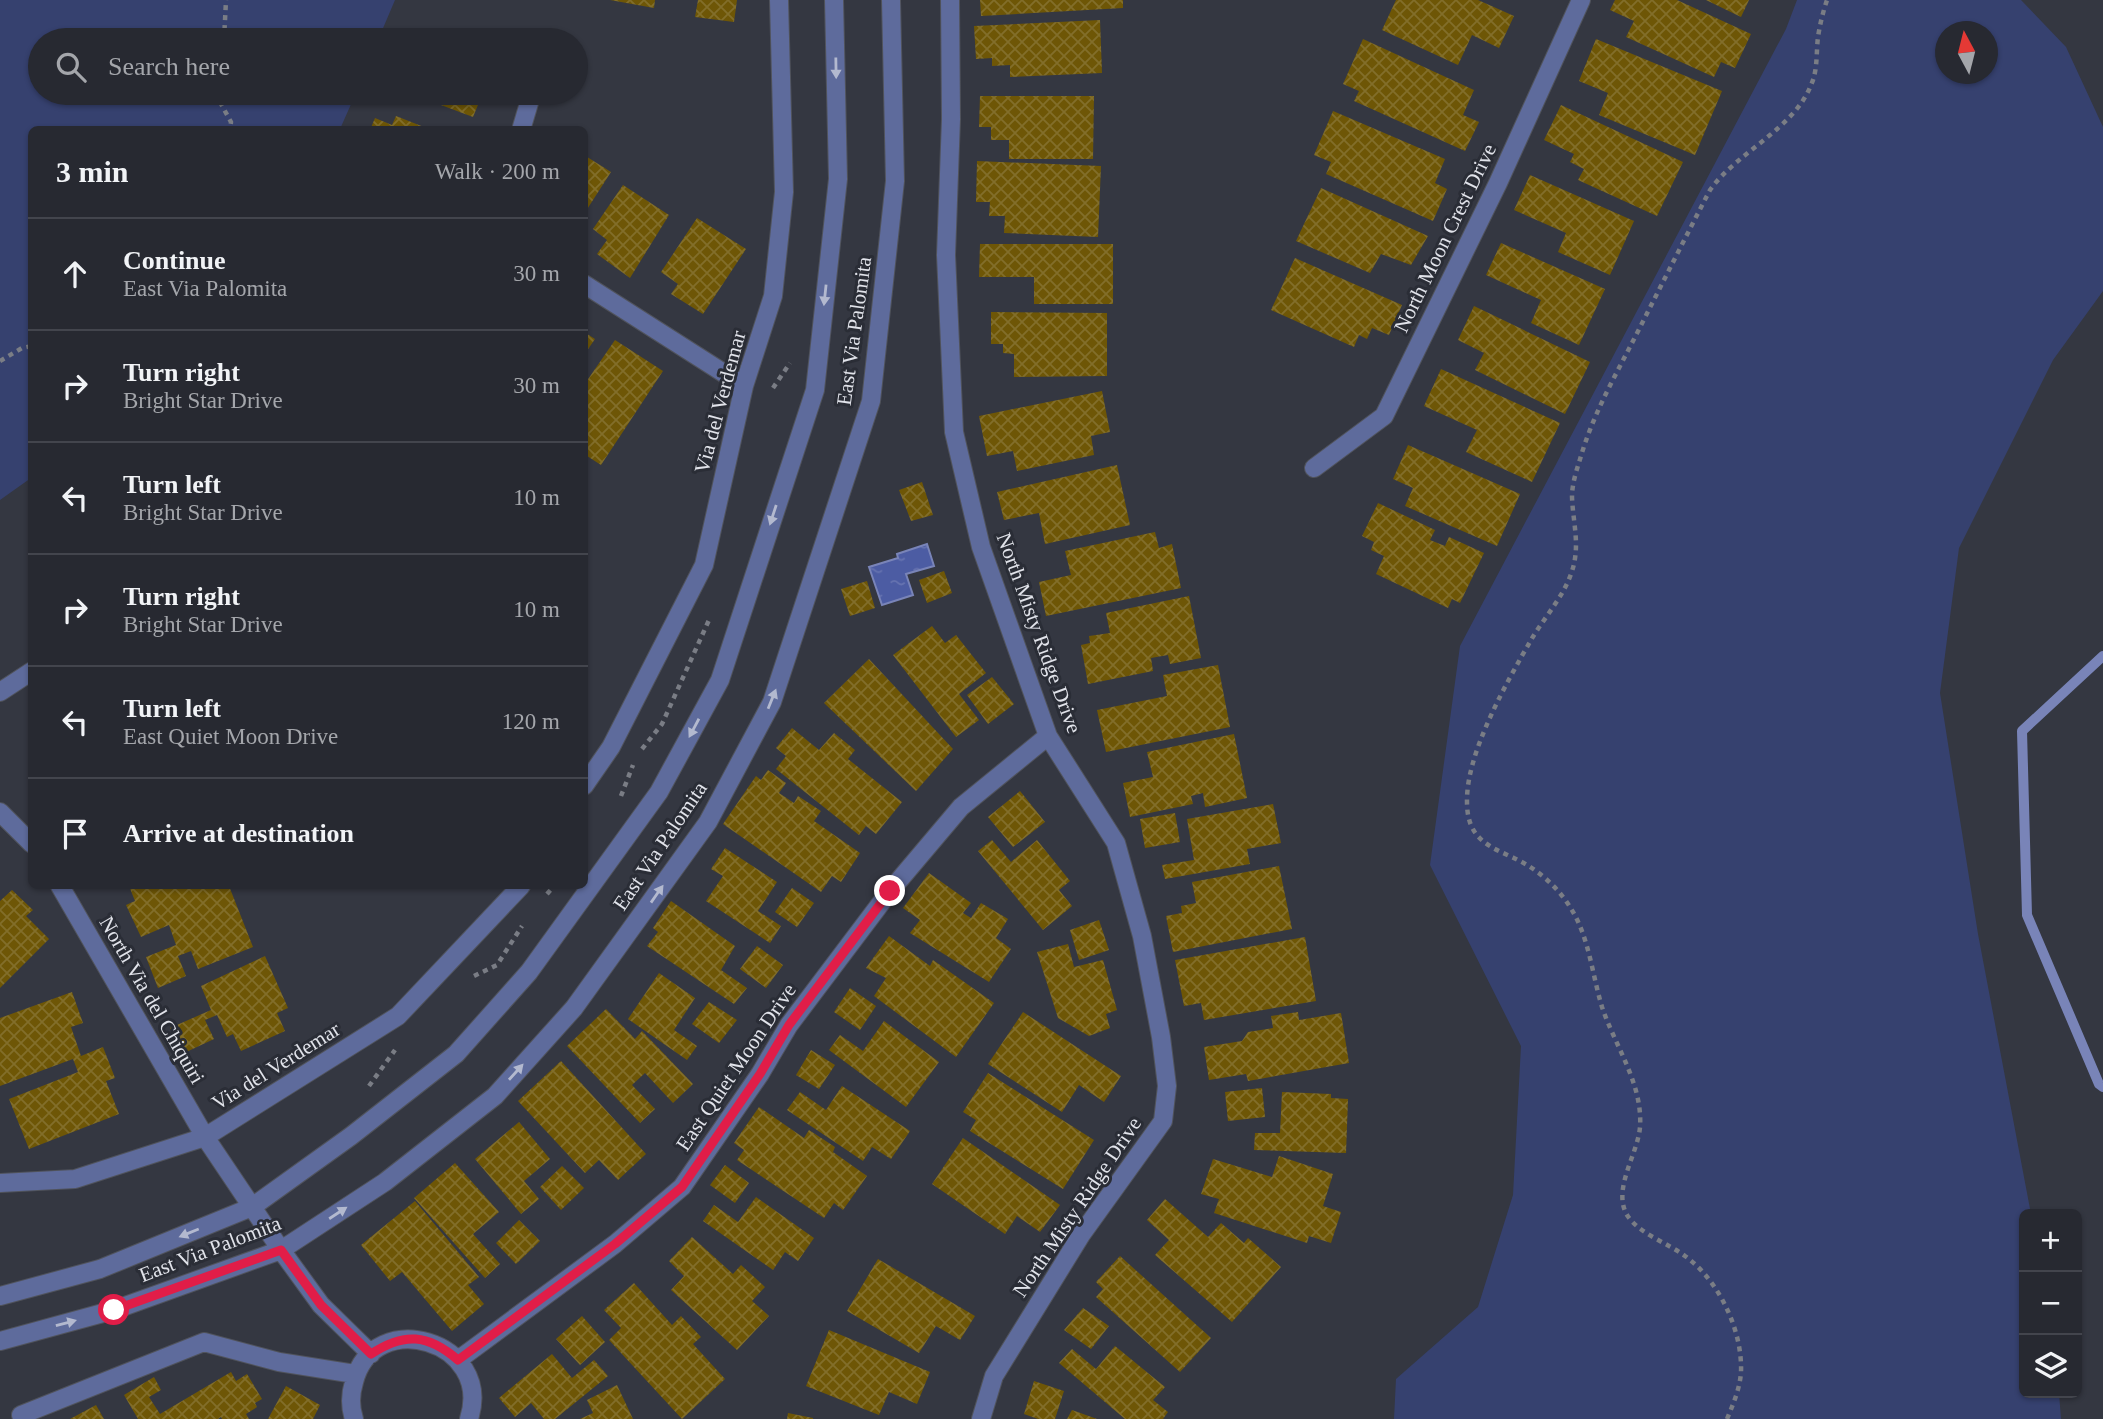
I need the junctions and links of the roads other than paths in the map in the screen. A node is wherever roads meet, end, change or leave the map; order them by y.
1 (779, 0) edge
2 (834, 0) edge
3 (891, 0) edge
4 (950, 0) edge
5 (1581, 0) edge
6 (528, 105) edge
7 (522, 126) edge
8 (588, 287) edge
9 (744, 386) junction
10 (1314, 468) dead end
11 (28, 674) edge
12 (0, 692) edge
13 (1048, 736) junction
14 (588, 780) edge
15 (0, 812) edge
16 (28, 840) edge
17 (62, 889) edge
18 (518, 889) edge
19 (205, 1137) junction
20 (0, 1183) edge
21 (252, 1207) junction
22 (281, 1250) junction
23 (0, 1296) edge
24 (0, 1341) edge
25 (371, 1354) junction
26 (458, 1360) junction
27 (355, 1374) junction
28 (20, 1415) dead end
29 (354, 1419) edge
30 (469, 1419) edge
31 (981, 1419) edge

1 - 9 street, Via del Verdemar
2 -> 21 street, East Via Palomita
22 -> 3 street, East Via Palomita
4 - 13 street, North Misty Ridge Drive
5 - 10 street, North Moon Crest Drive
6 - 7 street
8 - 9 street
9 - 14 street, Via del Verdemar
11 - 12 street
13 - 26 street, East Quiet Moon Drive
13 - 31 street, North Misty Ridge Drive
15 - 16 street
17 - 19 street, North Via del Chiquiri
18 - 19 street, Via del Verdemar
19 - 20 street, Via del Verdemar
19 - 21 street, North Via del Chiquiri
21 - 22 street, North Via del Chiquiri
21 -> 23 street, East Via Palomita
24 -> 22 street, East Via Palomita
22 - 25 street, North Via del Chiquiri
25 - 26 street
25 - 27 street
26 - 30 street
27 - 28 street
27 - 29 street

